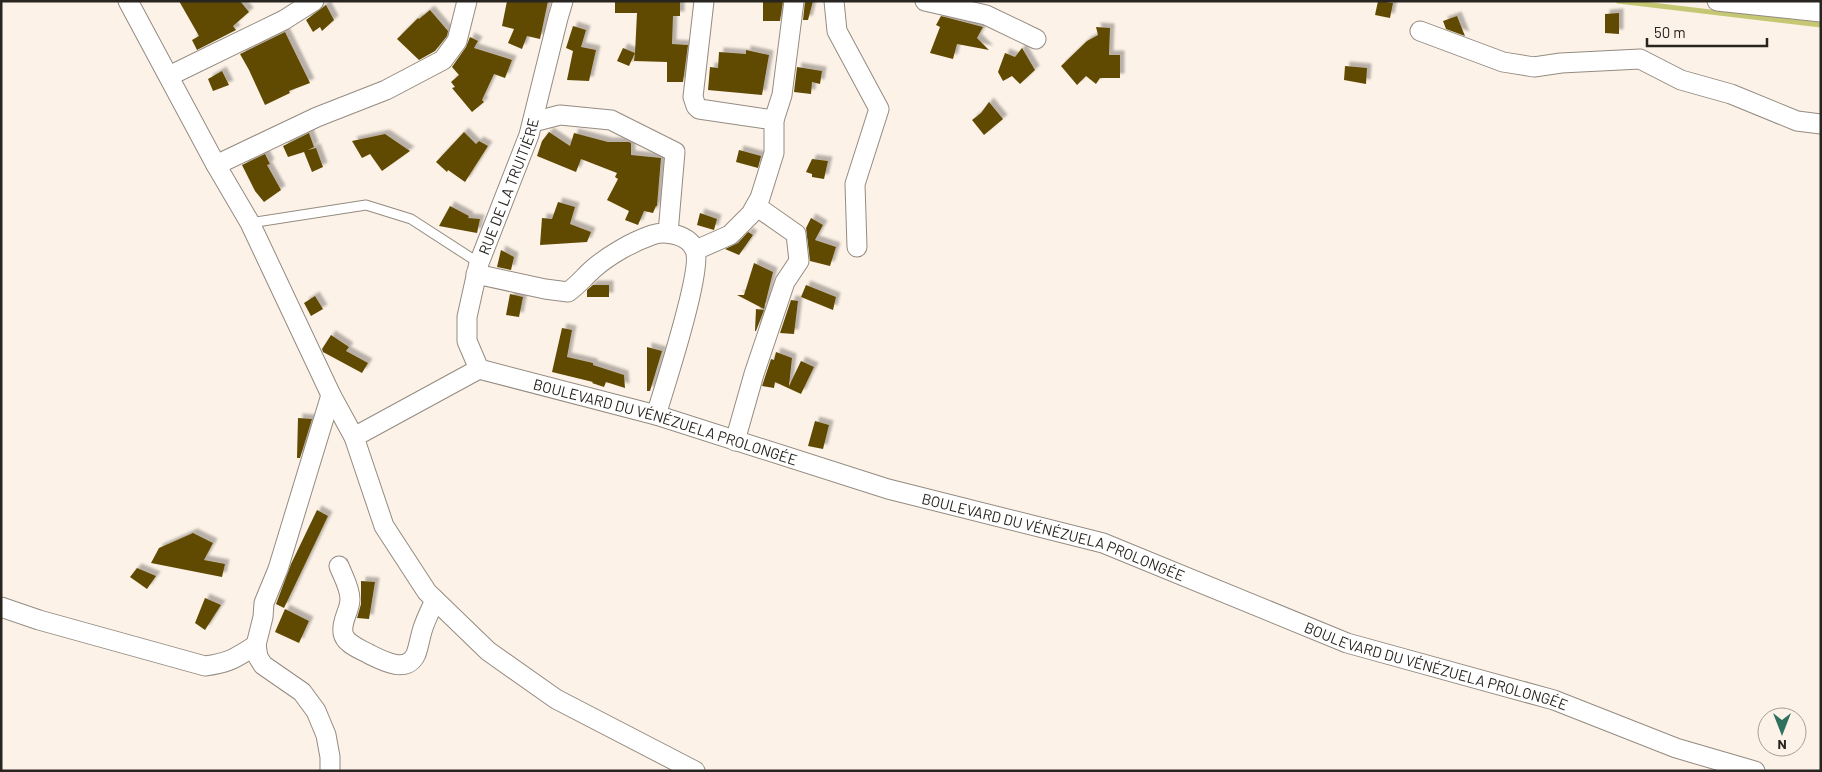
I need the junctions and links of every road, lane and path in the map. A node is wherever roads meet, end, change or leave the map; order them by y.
1 (128, 1) edge
2 (314, 1) edge
3 (467, 1) edge
4 (563, 1) edge
5 (704, 1) edge
6 (794, 1) edge
7 (834, 1) edge
8 (925, 1) edge
9 (1718, 1) edge
10 (1786, 5) edge
11 (1821, 12) edge
12 (1420, 31) dead end
13 (1036, 39) dead end
14 (169, 76) junction
15 (774, 120) junction
16 (533, 122) junction
17 (1821, 124) edge
18 (216, 165) junction
19 (756, 206) junction
20 (250, 223) junction
21 (668, 233) junction
22 (857, 247) dead end
23 (696, 250) junction
24 (478, 269) junction
25 (479, 369) junction
26 (330, 395) junction
27 (656, 415) junction
28 (354, 437) junction
29 (735, 441) junction
30 (339, 566) dead end
31 (434, 600) junction
32 (1, 607) edge
33 (256, 644) junction
34 (330, 771) edge
35 (695, 771) edge
36 (1755, 771) edge

1 - 14 street
2 - 14 street
3 - 18 street
4 - 16 street, RUE DE LA TRUITIÈRE
5 - 15 street
6 - 15 street
7 - 22 street
8 - 13 street
9 - 10 street
10 - 11 street
12 - 17 street
14 - 18 street
15 - 19 street
16 - 21 street
16 - 24 street, RUE DE LA TRUITIÈRE
18 - 20 street
19 - 23 street
19 - 29 street
20 - 24 lane
20 - 26 street
21 - 23 street
21 - 24 street
23 - 27 street
24 - 25 street, RUE DE LA TRUITIÈRE
25 - 27 street, BOULEVARD DU VÉNÉZUELA PROLONGÉE
25 - 28 street
26 - 28 street
26 - 33 street
27 - 29 street, BOULEVARD DU VÉNÉZUELA PROLONGÉE
28 - 31 street
29 - 36 street, BOULEVARD DU VÉNÉZUELA PROLONGÉE
30 - 31 street
31 - 35 street
32 - 33 street
33 - 34 street

